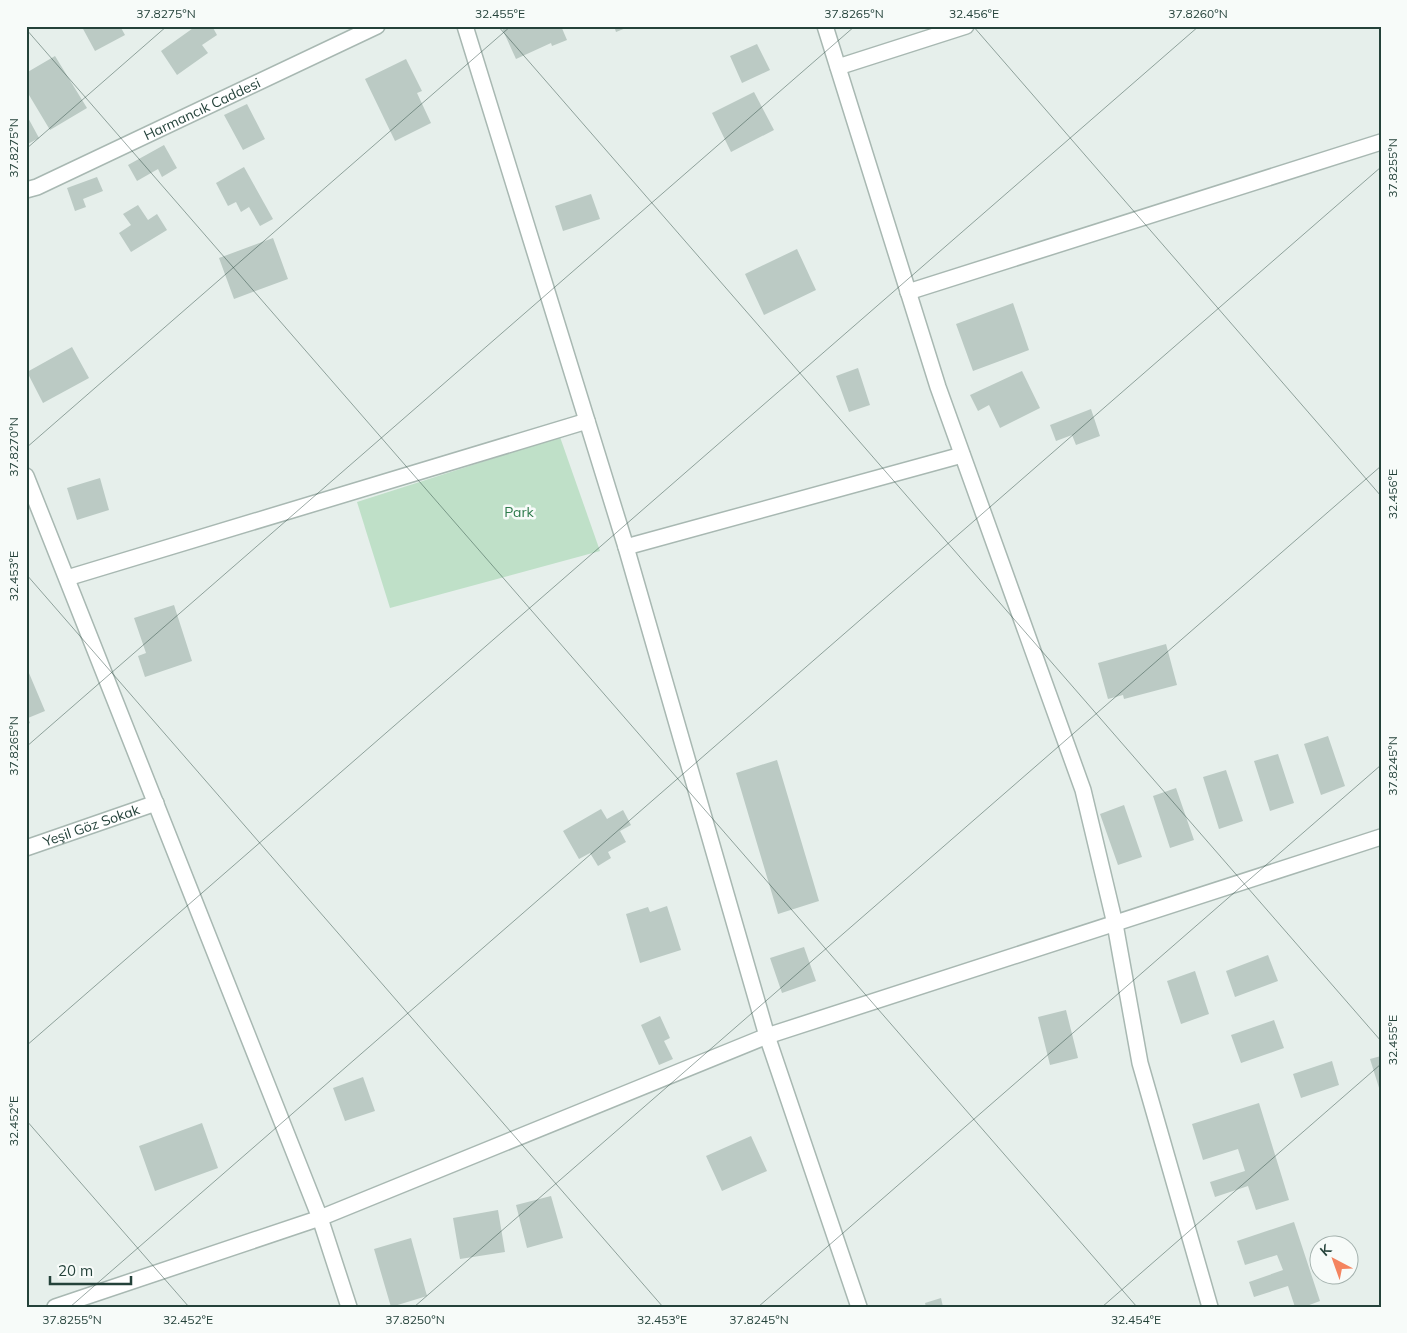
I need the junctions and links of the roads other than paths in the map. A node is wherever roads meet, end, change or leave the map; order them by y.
1 (377, 26) edge
2 (465, 26) edge
3 (825, 26) edge
4 (966, 26) edge
5 (351, 32) edge
6 (838, 67) junction
7 (1381, 142) edge
8 (30, 187) edge
9 (908, 292) junction
10 (587, 421) junction
11 (962, 455) junction
12 (26, 476) edge
13 (626, 548) junction
14 (67, 578) junction
15 (156, 803) junction
16 (1381, 837) edge
17 (26, 848) edge
18 (1115, 924) junction
19 (767, 1036) junction
20 (320, 1218) junction
21 (55, 1307) edge
22 (349, 1307) edge
23 (859, 1307) edge
24 (1210, 1307) edge

1 - 5 street, Harmancık Caddesi
2 - 10 street
3 - 6 street
4 - 6 street
5 - 8 street, Harmancık Caddesi
6 - 9 street
7 - 9 street
9 - 11 street
10 - 13 street
10 - 14 street
11 - 13 street
11 - 18 street
12 - 14 street
13 - 19 street
14 - 15 street
15 - 17 street, Yeşil Göz Sokak
15 - 20 street
16 - 18 street
18 - 19 street
18 - 24 street
19 - 20 street
19 - 23 street
20 - 21 street
20 - 22 street

